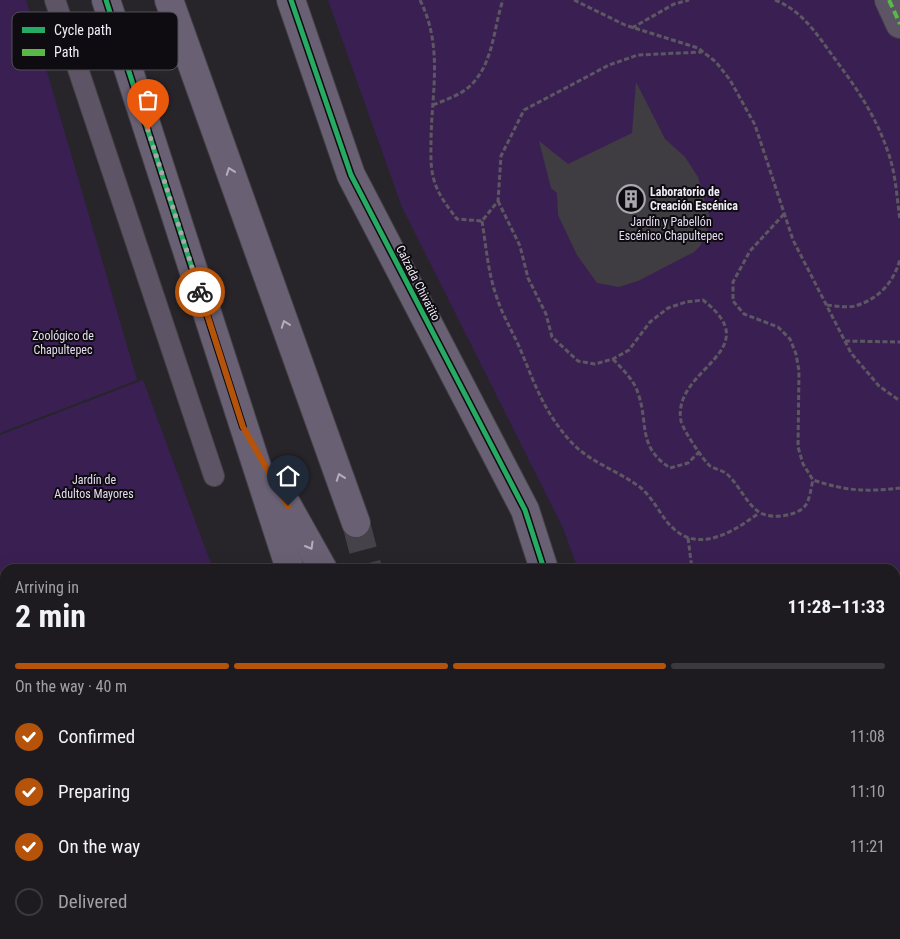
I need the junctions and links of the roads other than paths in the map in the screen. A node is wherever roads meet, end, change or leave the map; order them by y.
1 (55, 0) edge
2 (106, 0) edge
3 (169, 0) edge
4 (291, 0) edge
5 (889, 0) edge
6 (59, 12) edge
7 (110, 12) edge
8 (173, 12) edge
9 (900, 24) edge
10 (178, 25) edge
11 (78, 70) edge
12 (128, 70) edge
13 (243, 427) junction
14 (214, 476) dead end
15 (356, 523) tunnel mouth
16 (288, 564) edge
17 (320, 564) edge
18 (542, 564) edge

1 - 6 lane
2 - 7 main road
8 -> 3 main road
4 - 18 main road, Calzada Chivatito
5 - 9 street
15 -> 10 main road
11 - 14 lane
12 - 13 main road
13 - 16 main road
13 -> 17 main road

